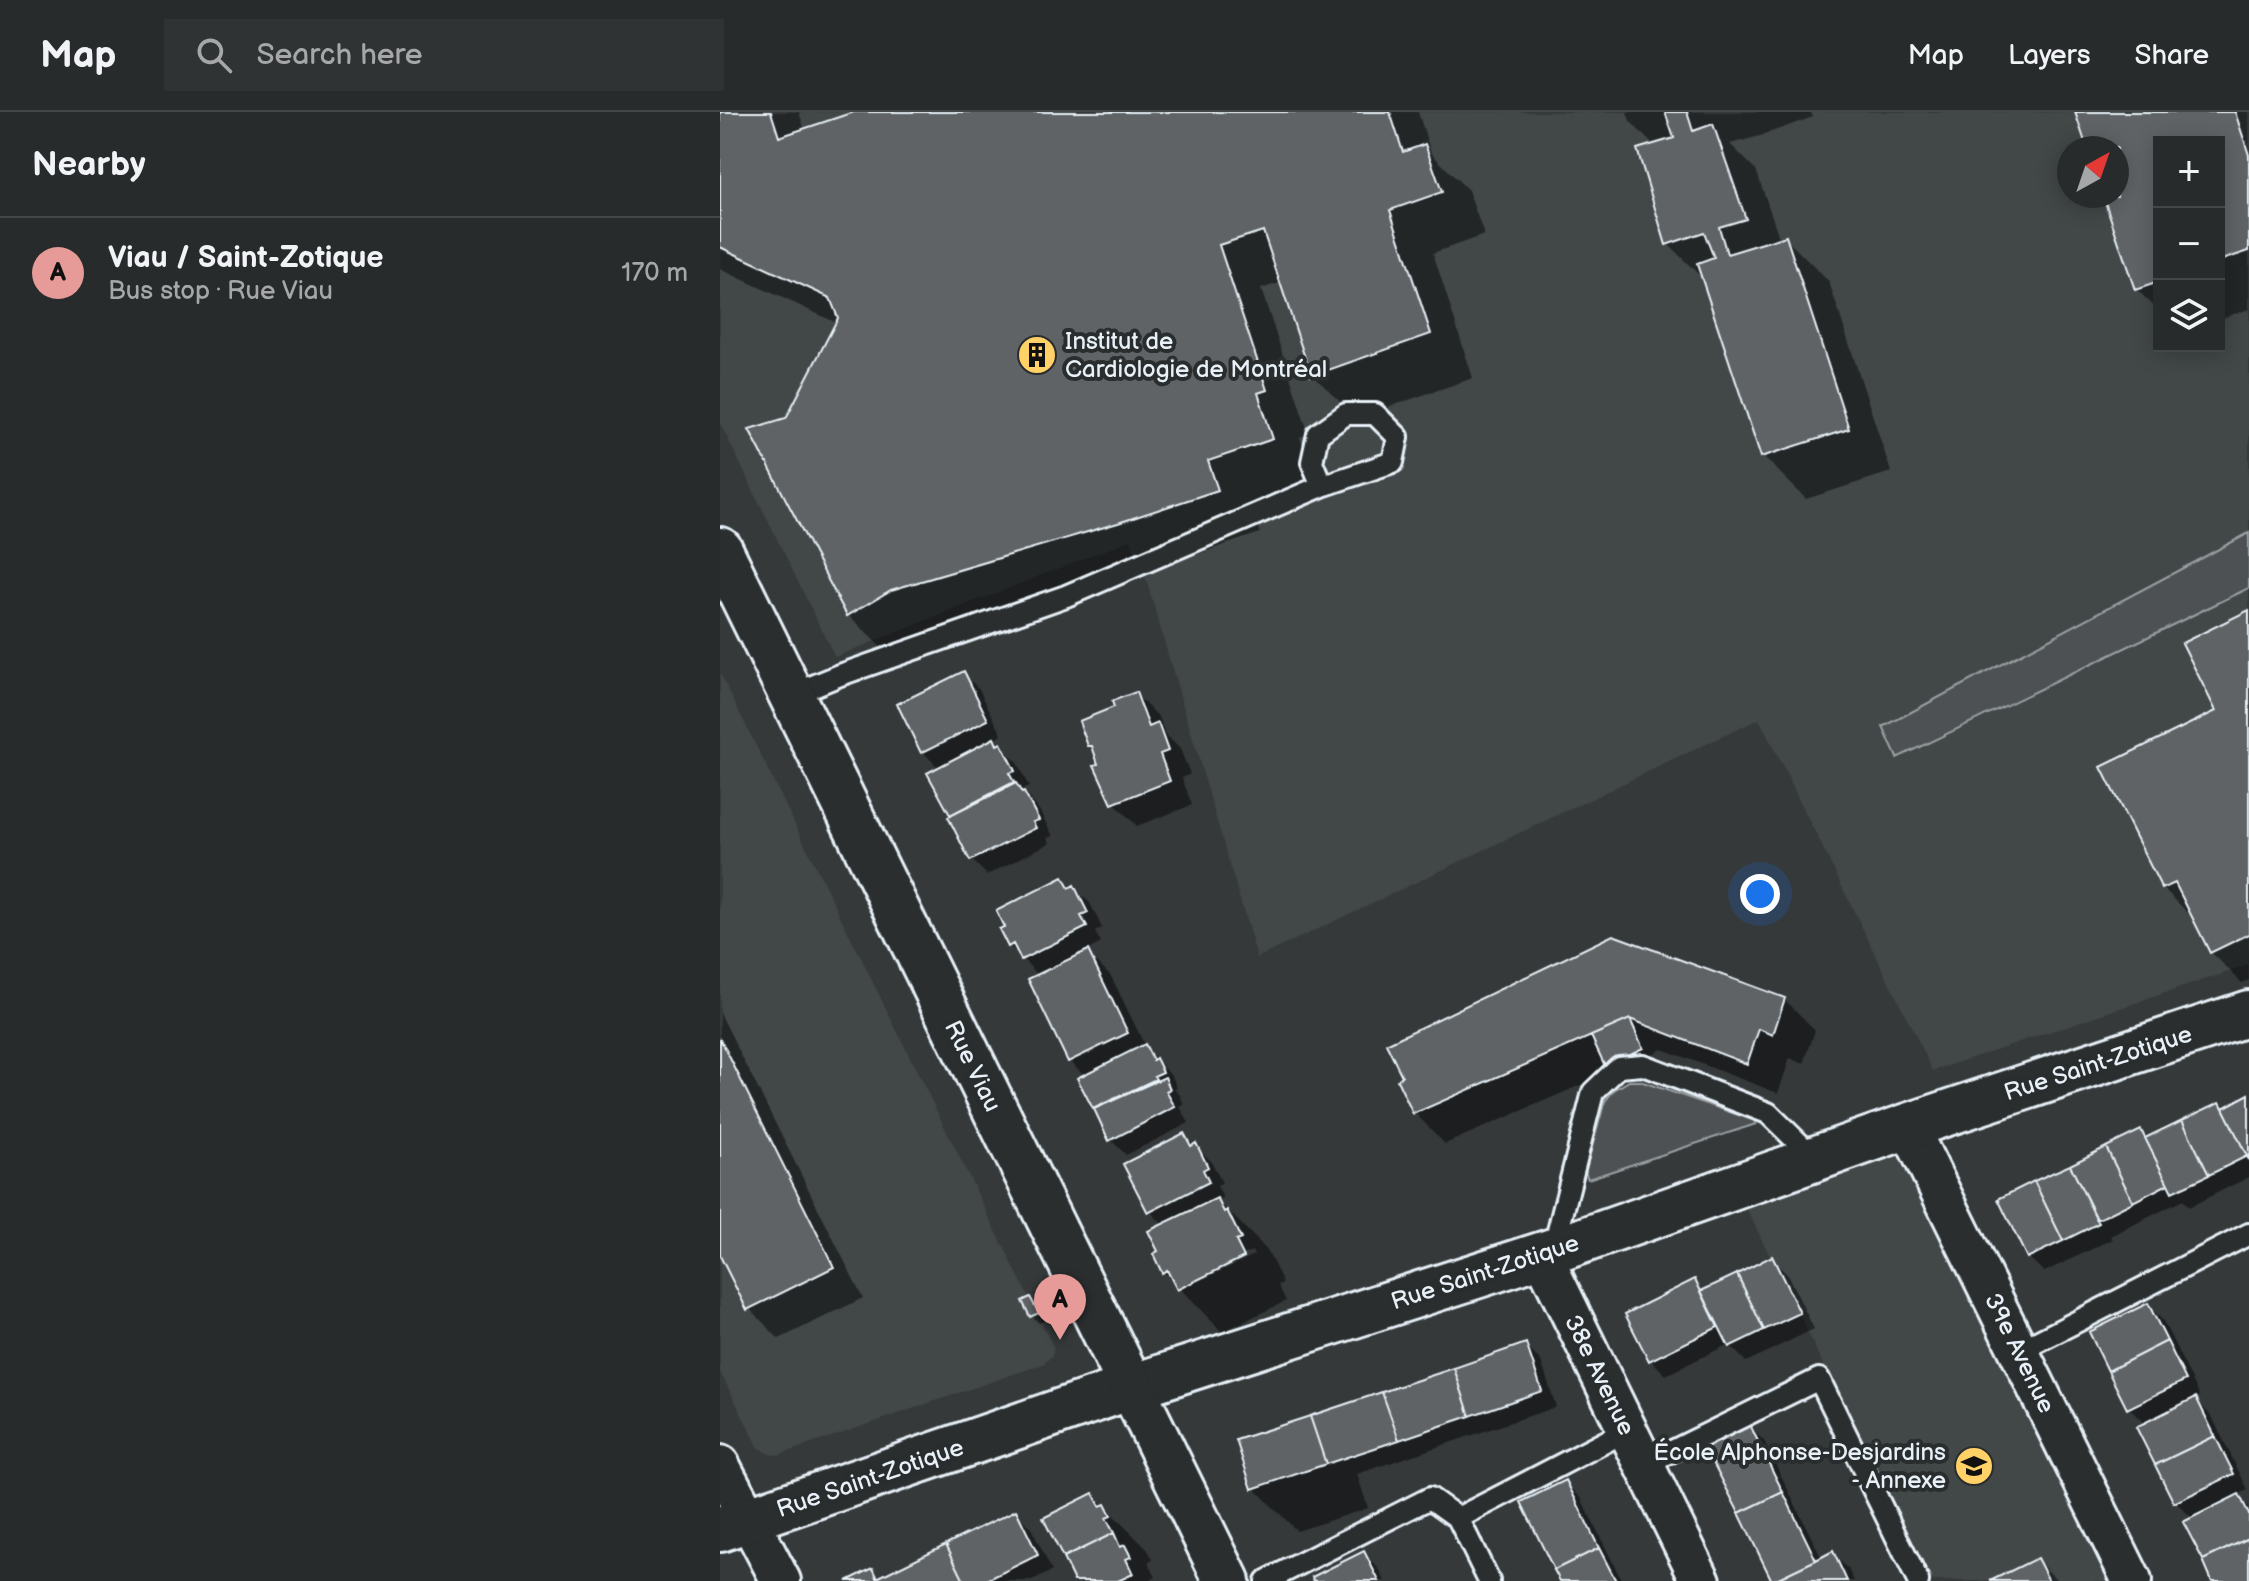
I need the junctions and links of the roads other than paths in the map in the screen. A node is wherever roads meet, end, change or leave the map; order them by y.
1 (1322, 486) junction
2 (720, 550) edge
3 (791, 695) junction
4 (2249, 1013) edge
5 (1908, 1126) junction
6 (1815, 1159) junction
7 (2249, 1234) edge
8 (1548, 1253) junction
9 (2019, 1351) junction
10 (1131, 1387) junction
11 (1628, 1430) junction
12 (720, 1465) edge
13 (1644, 1465) junction
14 (1458, 1518) junction
15 (734, 1524) edge
16 (781, 1581) edge
17 (1227, 1581) edge
18 (1266, 1581) edge
19 (1489, 1581) edge
20 (1701, 1581) edge
21 (1918, 1581) edge
22 (2132, 1581) edge

1 - 1 lane
1 - 3 lane
2 - 3 street, Rue Viau
3 - 10 street, Rue Viau
4 - 5 street, Rue Saint-Zotique
5 - 6 street, Rue Saint-Zotique
5 - 9 street, 39e Avenue
6 - 8 street, Rue Saint-Zotique
6 - 8 lane
7 - 9 lane
8 - 10 street, Rue Saint-Zotique
8 - 11 street, 38e Avenue
9 - 22 street, 39e Avenue
10 - 15 street, Rue Saint-Zotique
10 - 17 street, Rue Viau
11 - 13 street, 38e Avenue
11 - 14 lane
12 - 15 street
13 - 20 street, 38e Avenue
13 - 21 lane
14 - 18 lane
14 - 19 lane
15 - 16 street

